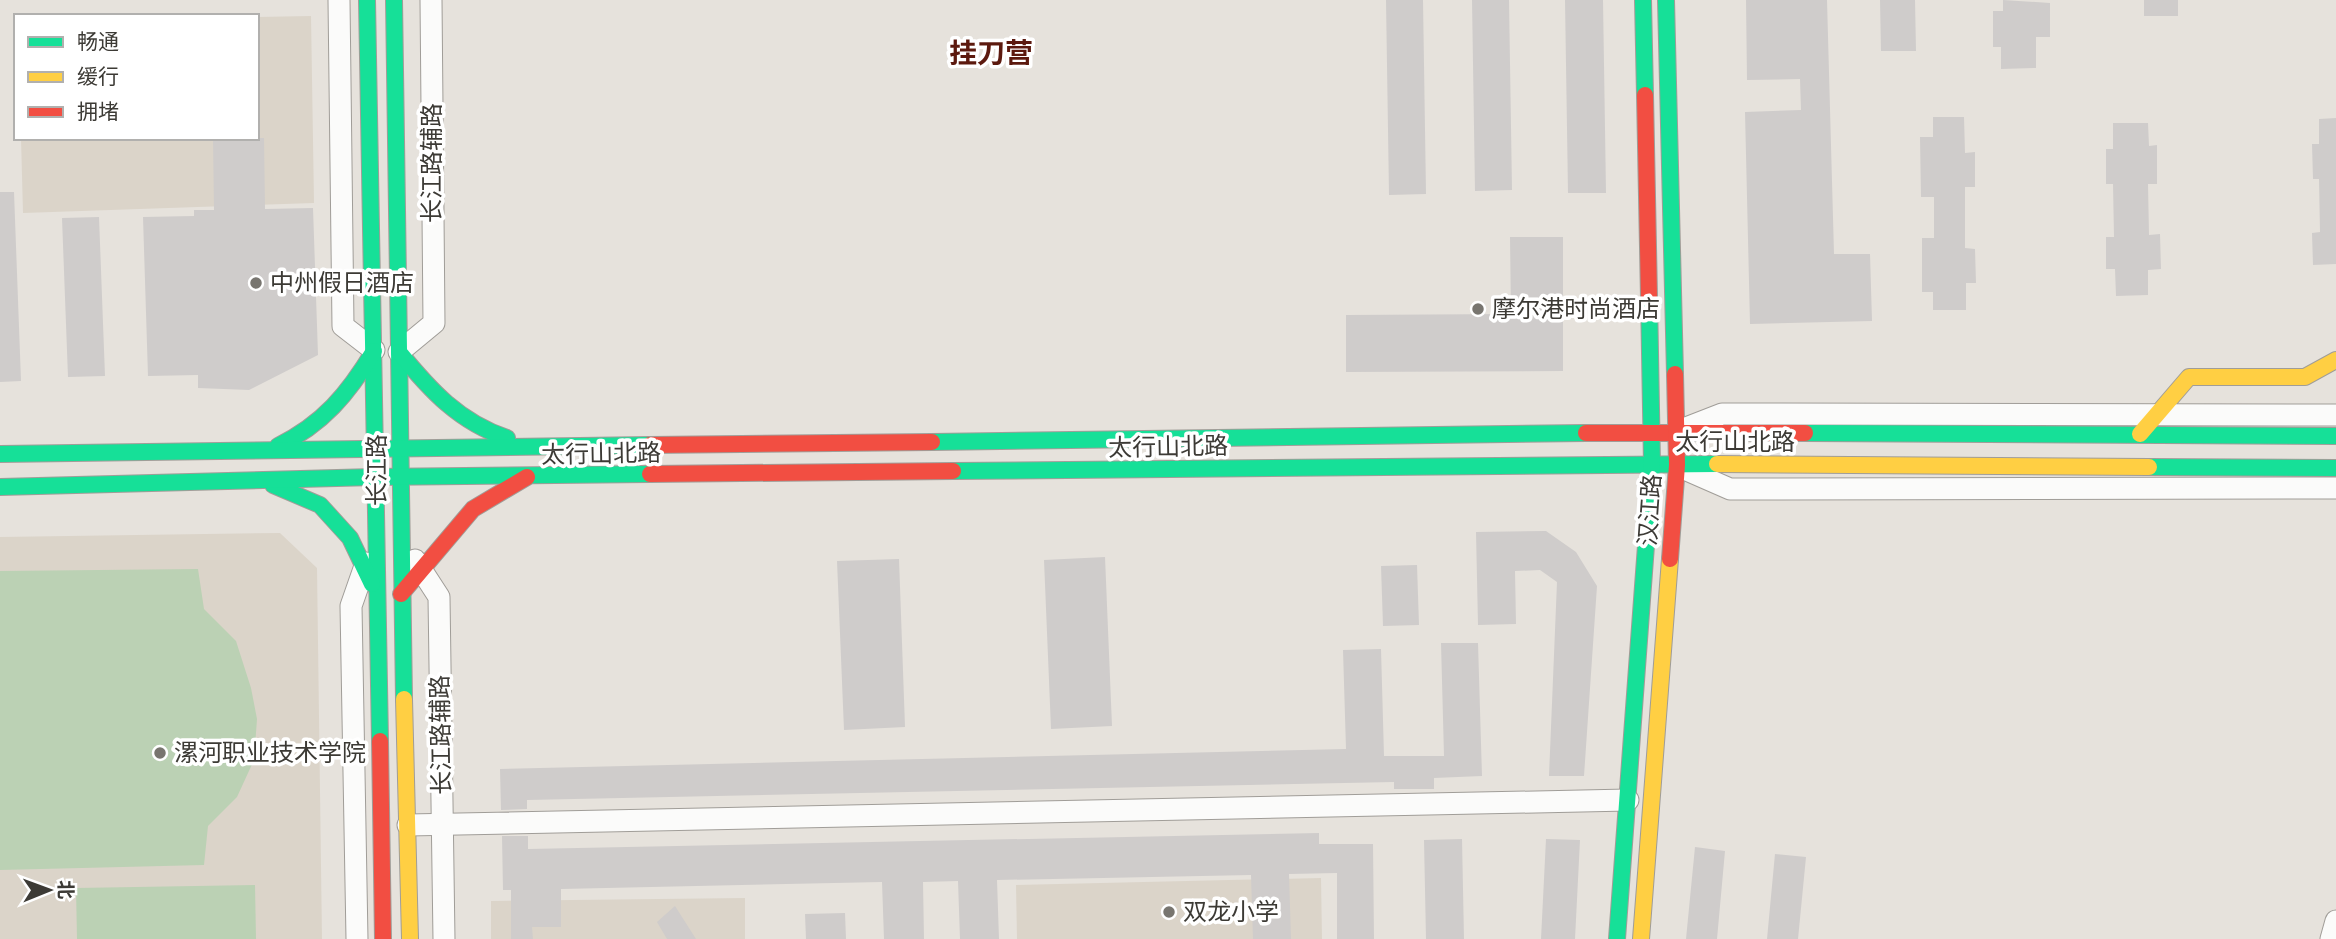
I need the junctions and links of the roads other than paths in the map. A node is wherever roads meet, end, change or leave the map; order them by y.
1 (340, 0) edge
2 (367, 0) edge
3 (394, 0) edge
4 (431, 0) edge
5 (1643, 0) edge
6 (1666, 0) edge
7 (374, 350) junction
8 (399, 352) junction
9 (2336, 360) edge
10 (2336, 415) edge
11 (2156, 416) junction
12 (1653, 432) junction
13 (1676, 432) junction
14 (2140, 434) junction
15 (2336, 436) edge
16 (531, 444) junction
17 (400, 447) junction
18 (374, 448) junction
19 (267, 451) junction
20 (0, 454) edge
21 (1652, 464) junction
22 (1677, 465) junction
23 (2336, 468) edge
24 (374, 477) junction
25 (400, 477) junction
26 (527, 477) junction
27 (266, 482) junction
28 (0, 487) edge
29 (2336, 488) edge
30 (375, 541) junction
31 (401, 544) junction
32 (364, 565) junction
33 (423, 569) junction
34 (401, 594) junction
35 (376, 595) junction
36 (1628, 800) junction
37 (442, 824) junction
38 (408, 825) junction
39 (2336, 921) edge
40 (357, 939) edge
41 (383, 939) edge
42 (410, 939) edge
43 (444, 939) edge
44 (1617, 939) edge
45 (1641, 939) edge
46 (2332, 939) edge

1 - 7 street
2 - 7 main road, 长江路
3 - 8 main road, 长江路
4 - 8 street, 长江路辅路
5 - 12 main road, 汉江路
6 - 13 main road, 汉江路
7 - 18 main road, 长江路
7 - 19 main road
8 - 16 main road
8 - 17 main road, 长江路
9 - 11 main road
10 - 11 street
11 - 13 street
11 - 14 main road
12 - 13 main road, 太行山北路
12 - 16 main road, 太行山北路
12 - 21 main road, 汉江路
13 - 14 main road, 太行山北路
13 - 22 main road, 汉江路
14 - 15 main road, 太行山北路
16 - 17 main road, 太行山北路
17 - 18 main road, 太行山北路
17 - 25 main road, 长江路
18 - 19 main road, 太行山北路
18 - 24 main road, 长江路
19 - 20 main road, 太行山北路
21 - 22 main road, 太行山北路
21 - 26 main road, 太行山北路
21 - 36 main road, 汉江路
22 - 23 main road, 太行山北路
22 - 29 street
22 - 45 main road, 汉江路
24 - 25 main road, 太行山北路
24 - 27 main road, 太行山北路
24 - 30 main road, 长江路
25 - 26 main road, 太行山北路
25 - 31 main road, 长江路
26 - 33 main road
27 - 28 main road, 太行山北路
27 - 32 main road
30 - 32 street
30 - 35 main road, 长江路
31 - 33 street, 长江路辅路
31 - 34 main road, 长江路
32 - 35 main road
32 - 40 street
33 - 34 main road
33 - 37 street, 长江路辅路
34 - 38 main road, 长江路
35 - 41 main road, 长江路
36 - 37 street
36 - 44 main road, 汉江路
37 - 38 street
37 - 43 street, 长江路辅路
38 - 42 main road, 长江路
39 - 46 street

